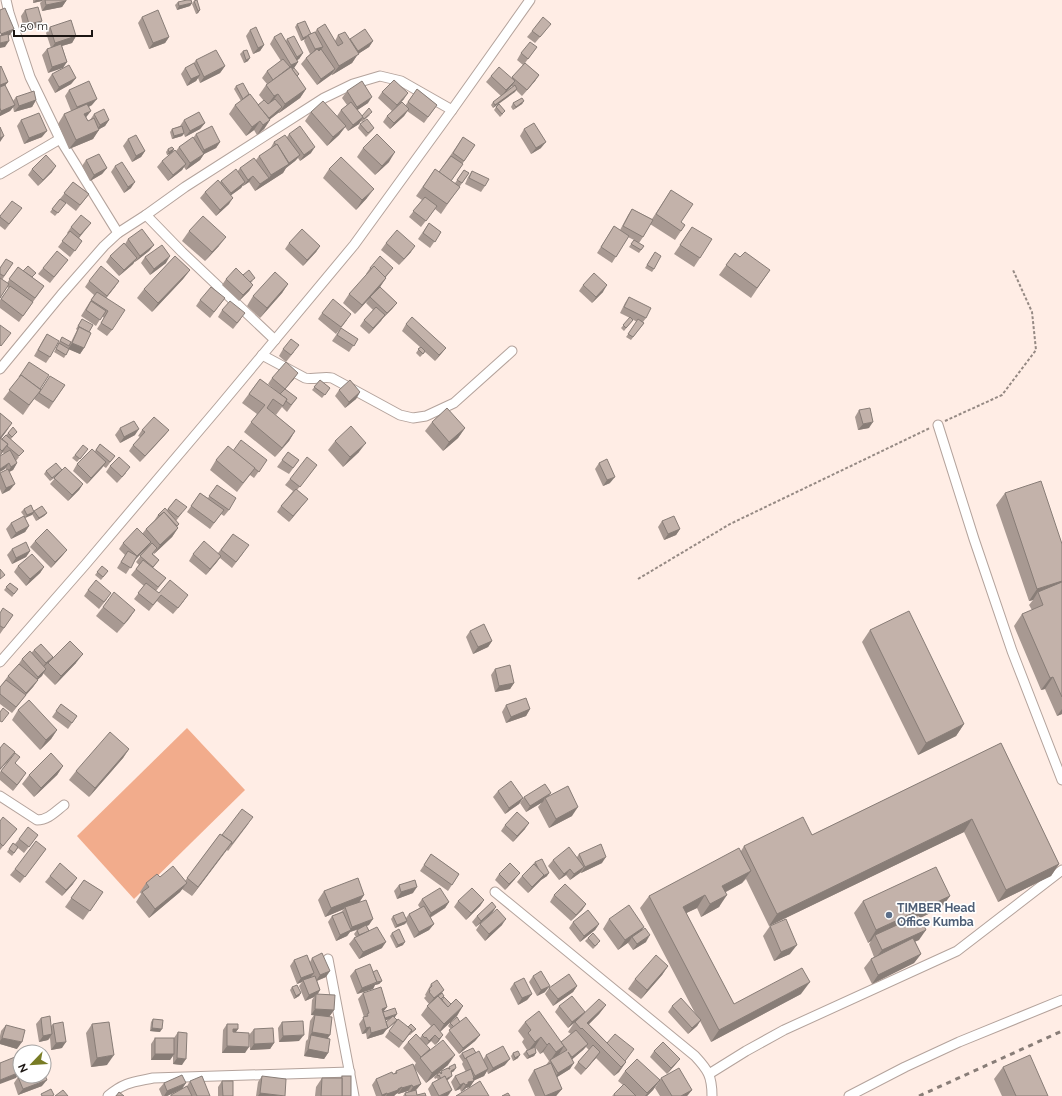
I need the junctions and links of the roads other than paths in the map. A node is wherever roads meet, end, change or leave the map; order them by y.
1 (6, 0) edge
2 (530, 0) edge
3 (452, 110) junction
4 (60, 139) junction
5 (0, 174) edge
6 (146, 215) junction
7 (118, 233) junction
8 (275, 340) junction
9 (512, 351) dead end
10 (262, 355) junction
11 (0, 368) edge
12 (938, 425) road end
13 (0, 662) edge
14 (1062, 780) edge
15 (0, 796) edge
16 (64, 805) dead end
17 (1062, 870) edge
18 (496, 892) dead end
19 (328, 959) dead end
20 (1062, 1000) edge
21 (350, 1072) junction
22 (709, 1074) junction
23 (108, 1096) edge
24 (354, 1096) edge
25 (712, 1096) edge
26 (849, 1096) edge

1 - 4 street
2 - 3 street
3 - 6 street
3 - 8 street
4 - 5 street
4 - 7 street
6 - 7 street
6 - 8 street
7 - 11 street
8 - 10 street
9 - 10 street
10 - 13 street
12 - 14 street
15 - 16 street
17 - 22 street
18 - 22 street
19 - 21 street
20 - 26 street
21 - 23 street
21 - 24 street
22 - 25 street

